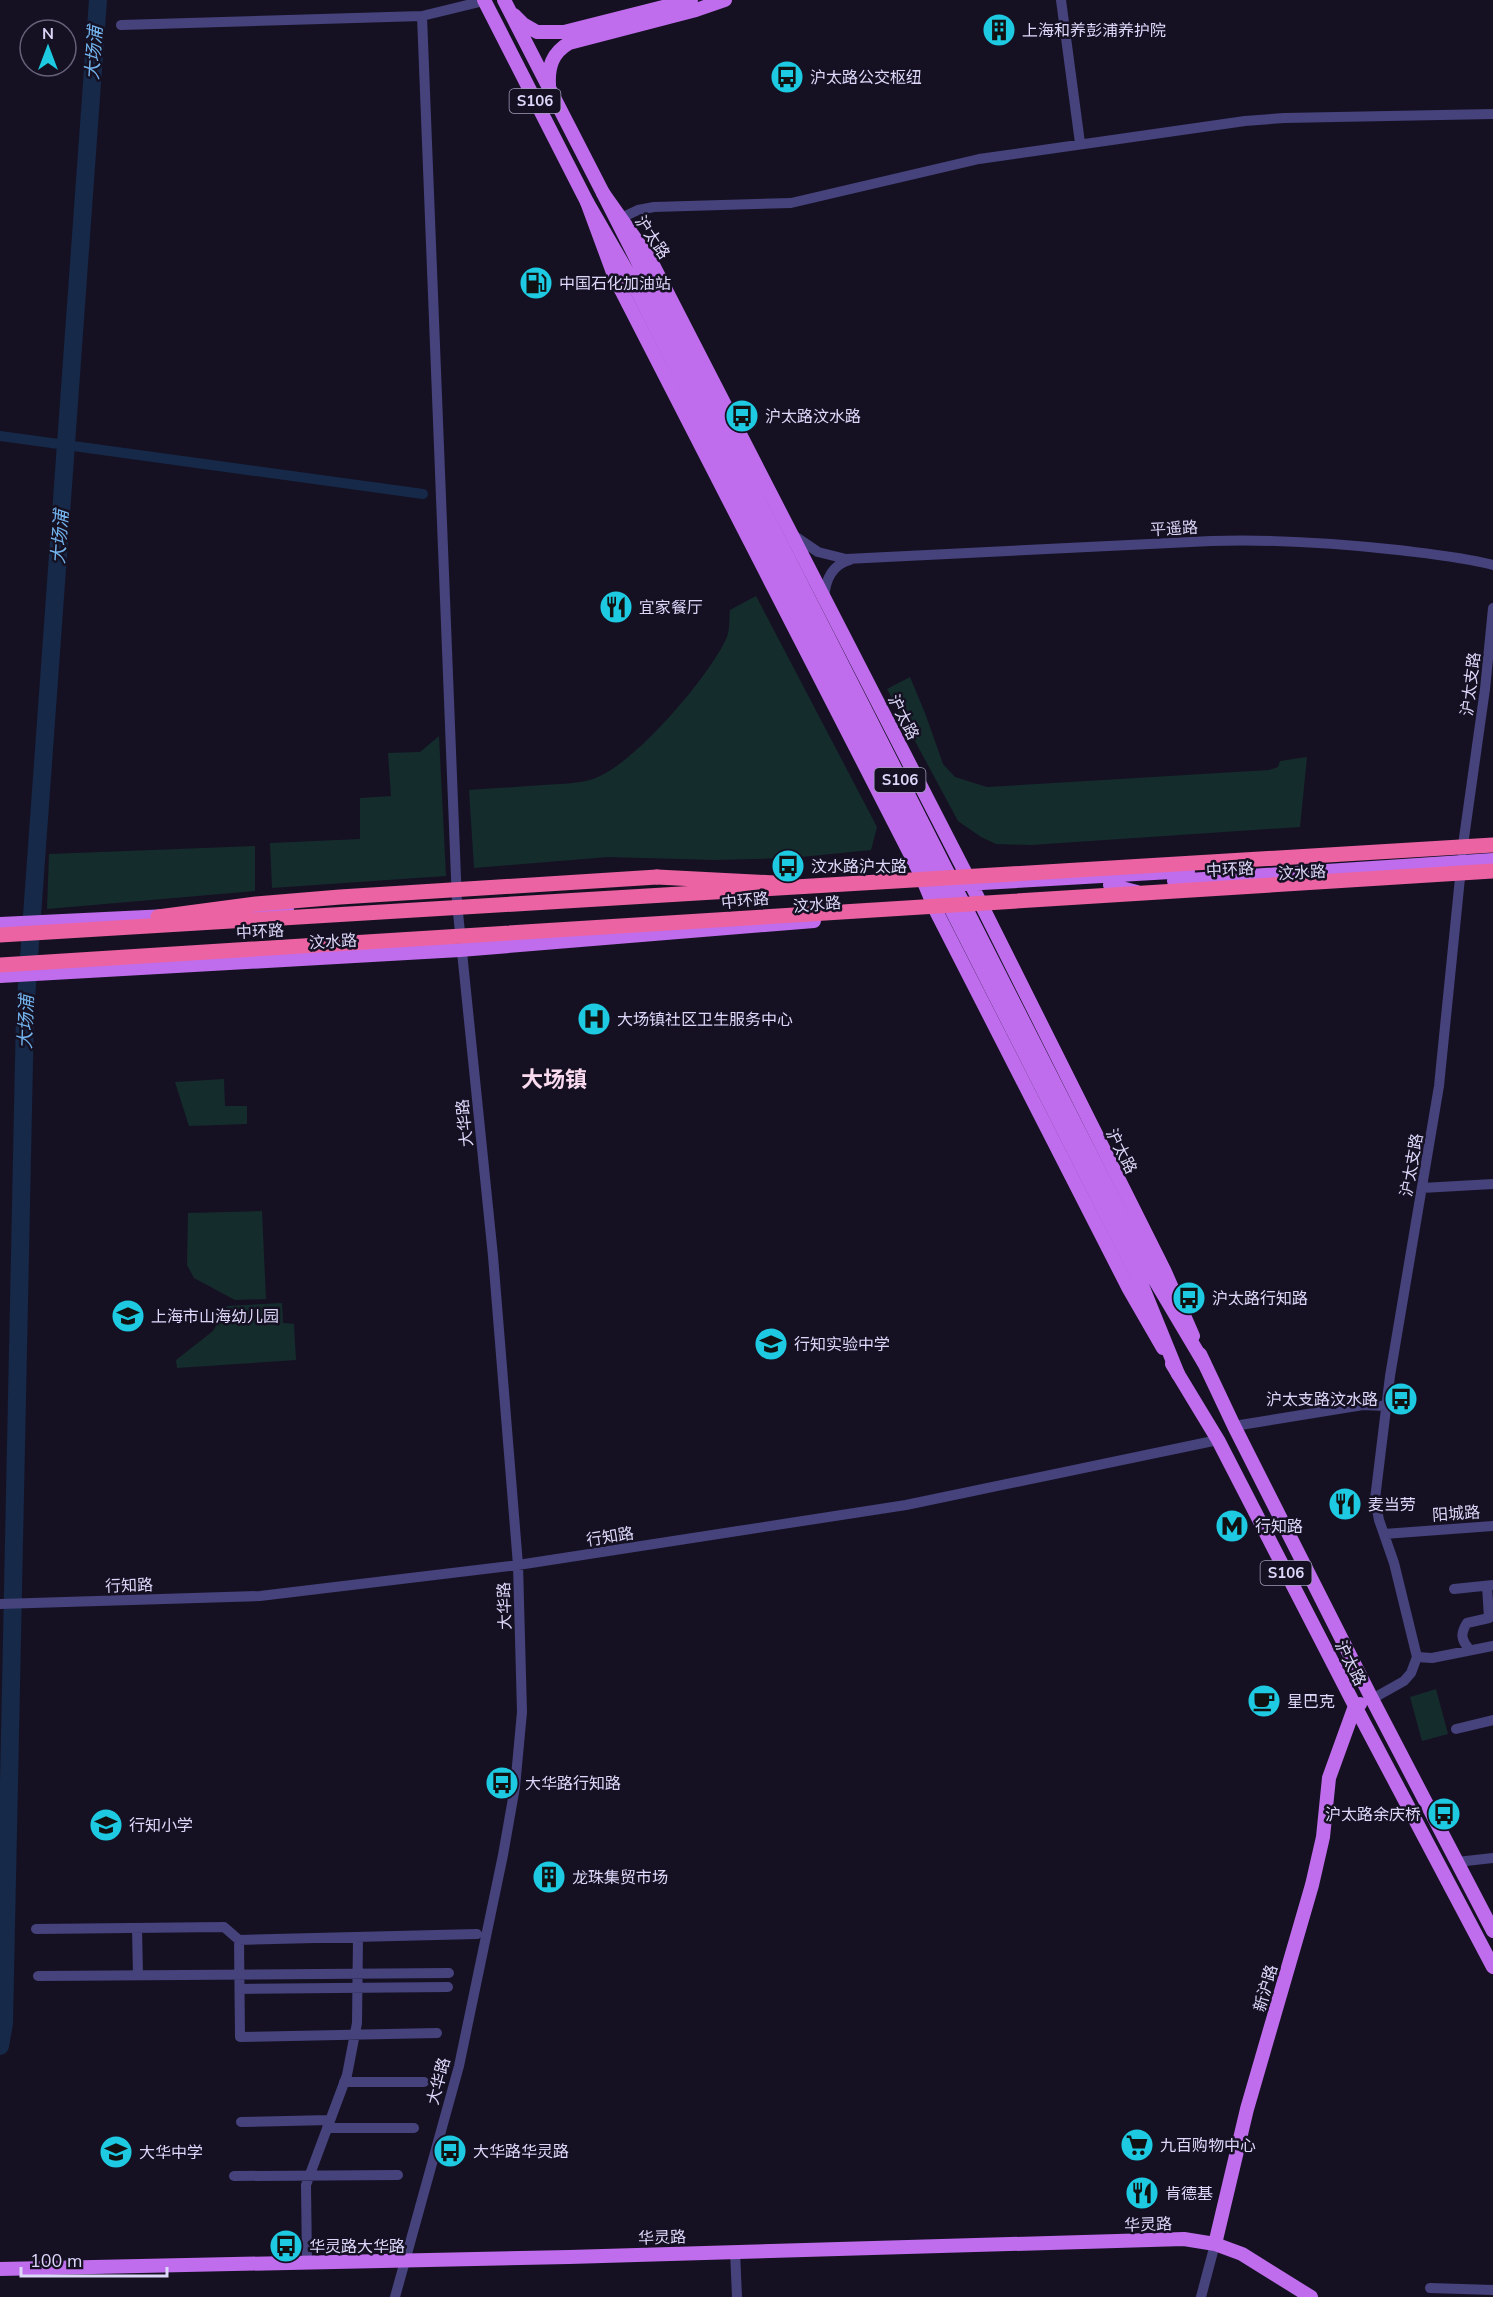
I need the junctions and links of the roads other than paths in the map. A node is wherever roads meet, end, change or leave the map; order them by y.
1 (484, 0) edge
2 (691, 0) edge
3 (725, 0) edge
4 (1061, 0) edge
5 (507, 6) edge
6 (422, 16) junction
7 (121, 25) dead end
8 (549, 87) junction
9 (1493, 114) edge
10 (1080, 143) junction
11 (603, 193) junction
12 (587, 202) junction
13 (621, 218) junction
14 (791, 533) junction
15 (856, 559) junction
16 (1493, 564) edge
17 (824, 599) junction
18 (1493, 608) edge
19 (1493, 843) edge
20 (1493, 851) edge
21 (1462, 853) junction
22 (1493, 860) edge
23 (1493, 871) edge
24 (1276, 874) junction
25 (921, 875) junction
26 (1493, 876) edge
27 (1459, 879) junction
28 (778, 883) junction
29 (969, 883) junction
30 (1110, 885) junction
31 (1239, 892) junction
32 (1157, 897) junction
33 (457, 903) junction
34 (980, 908) junction
35 (936, 911) junction
36 (0, 924) edge
37 (44, 933) junction
38 (0, 935) edge
39 (460, 950) junction
40 (0, 964) edge
41 (0, 976) edge
42 (1493, 1184) edge
43 (1422, 1188) junction
44 (1204, 1363) junction
45 (1178, 1374) junction
46 (1385, 1406) junction
47 (1234, 1426) junction
48 (1218, 1440) junction
49 (1493, 1526) edge
50 (1384, 1534) junction
51 (518, 1565) junction
52 (1490, 1586) edge
53 (1454, 1589) dead end
54 (0, 1604) edge
55 (1493, 1646) edge
56 (1470, 1650) junction
57 (1417, 1657) junction
58 (1372, 1699) junction
59 (1355, 1707) junction
60 (1493, 1720) edge
61 (1456, 1729) dead end
62 (1493, 1858) edge
63 (1457, 1862) junction
64 (137, 1928) junction
65 (36, 1929) dead end
66 (1493, 1932) edge
67 (477, 1934) dead end
68 (358, 1937) junction
69 (240, 1940) junction
70 (1493, 1967) edge
71 (449, 1973) dead end
72 (138, 1975) junction
73 (357, 1975) junction
74 (38, 1976) dead end
75 (240, 1976) junction
76 (448, 1987) dead end
77 (357, 1988) junction
78 (240, 1989) junction
79 (437, 2033) dead end
80 (355, 2036) junction
81 (344, 2082) junction
82 (424, 2082) dead end
83 (241, 2122) dead end
84 (329, 2124) junction
85 (414, 2128) dead end
86 (310, 2175) junction
87 (398, 2175) dead end
88 (234, 2176) dead end
89 (1215, 2244) junction
90 (735, 2251) junction
91 (406, 2260) junction
92 (307, 2262) junction
93 (0, 2269) edge
94 (1430, 2288) dead end
95 (1493, 2290) edge
96 (395, 2297) edge
97 (737, 2297) edge
98 (1201, 2297) edge
99 (1311, 2297) edge

1 - 6 street
1 - 12 main road, 沪太路 / S106
2 - 5 main road
3 - 8 main road
4 - 10 street
5 - 8 main road, 沪太路 / S106
6 - 7 street
6 - 33 street, 大华路
8 - 11 main road, 沪太路 / S106
9 - 10 street
10 - 13 street
11 - 13 main road, 沪太路 / S106
11 - 44 main road, 沪太路 / S106, bridge
12 - 25 main road, 沪太路 / S106
12 - 45 main road, 沪太路 / S106, bridge
13 - 14 main road, 沪太路 / S106
14 - 15 street, 平遥路
14 - 17 main road, 沪太路 / S106
15 - 16 street, 平遥路
15 - 17 street, 平遥路
17 - 29 main road, 沪太路 / S106
18 - 21 street, 沪太支路
19 - 21 main road, 汶水路
19 - 37 highway, 中环路, bridge
20 - 21 main road, 汶水路
21 - 22 main road, 汶水路
21 - 24 main road, 汶水路
21 - 27 street, 沪太支路
21 - 29 main road, 汶水路
23 - 40 highway, 中环路, bridge
24 - 30 main road, 汶水路
24 - 31 main road
25 - 28 main road, 汶水路
25 - 29 main road, 汶水路
25 - 35 main road, 沪太路 / S106
26 - 27 main road, 汶水路
27 - 31 main road, 汶水路
27 - 43 street, 沪太支路
28 - 33 main road, 汶水路
28 - 37 highway, bridge
29 - 30 main road, 汶水路
29 - 34 main road, 沪太路 / S106
30 - 32 main road
31 - 32 main road, 汶水路
32 - 34 main road, 汶水路
33 - 36 main road, 汶水路
33 - 39 street, 大华路
34 - 35 main road, 汶水路
34 - 44 main road, 沪太路 / S106
35 - 39 main road, 汶水路
35 - 45 main road, 沪太路 / S106
37 - 38 highway, 中环路, bridge
39 - 41 main road, 汶水路
39 - 51 street, 大华路
42 - 43 street
43 - 46 street, 沪太支路
44 - 47 main road, 沪太路 / S106
45 - 48 main road, 沪太路 / S106
46 - 47 street
46 - 50 street, 沪太支路
47 - 58 main road, 沪太路 / S106
48 - 51 street, 行知路
48 - 59 main road, 沪太路 / S106
49 - 50 street, 阳城路
50 - 57 street, 沪太支路
51 - 54 street, 行知路
51 - 91 street, 大华路
52 - 53 street
52 - 56 street
55 - 56 street
56 - 57 street
57 - 58 street
58 - 59 main road
58 - 63 main road, 沪太路 / S106
59 - 70 main road, 沪太路 / S106
59 - 89 main road, 新沪路
60 - 61 street
62 - 63 street
63 - 66 main road, 沪太路 / S106
64 - 65 street
64 - 69 street
64 - 72 street
67 - 68 street
68 - 69 street
68 - 73 street
69 - 75 street
71 - 73 street
72 - 74 street
72 - 75 street
73 - 75 street
73 - 77 street
75 - 78 street
76 - 77 street
77 - 78 street
77 - 80 street
78 - 80 street
79 - 80 street
80 - 81 street
81 - 82 street
81 - 84 street
83 - 84 street
84 - 85 street
84 - 86 street
86 - 87 street
86 - 88 street
86 - 92 street
89 - 90 main road, 华灵路
89 - 98 street, 新沪路
89 - 99 main road, 华灵路
90 - 91 main road, 华灵路
90 - 97 street
91 - 92 main road, 华灵路
91 - 96 street, 大华路
92 - 93 main road, 华灵路
94 - 95 street

